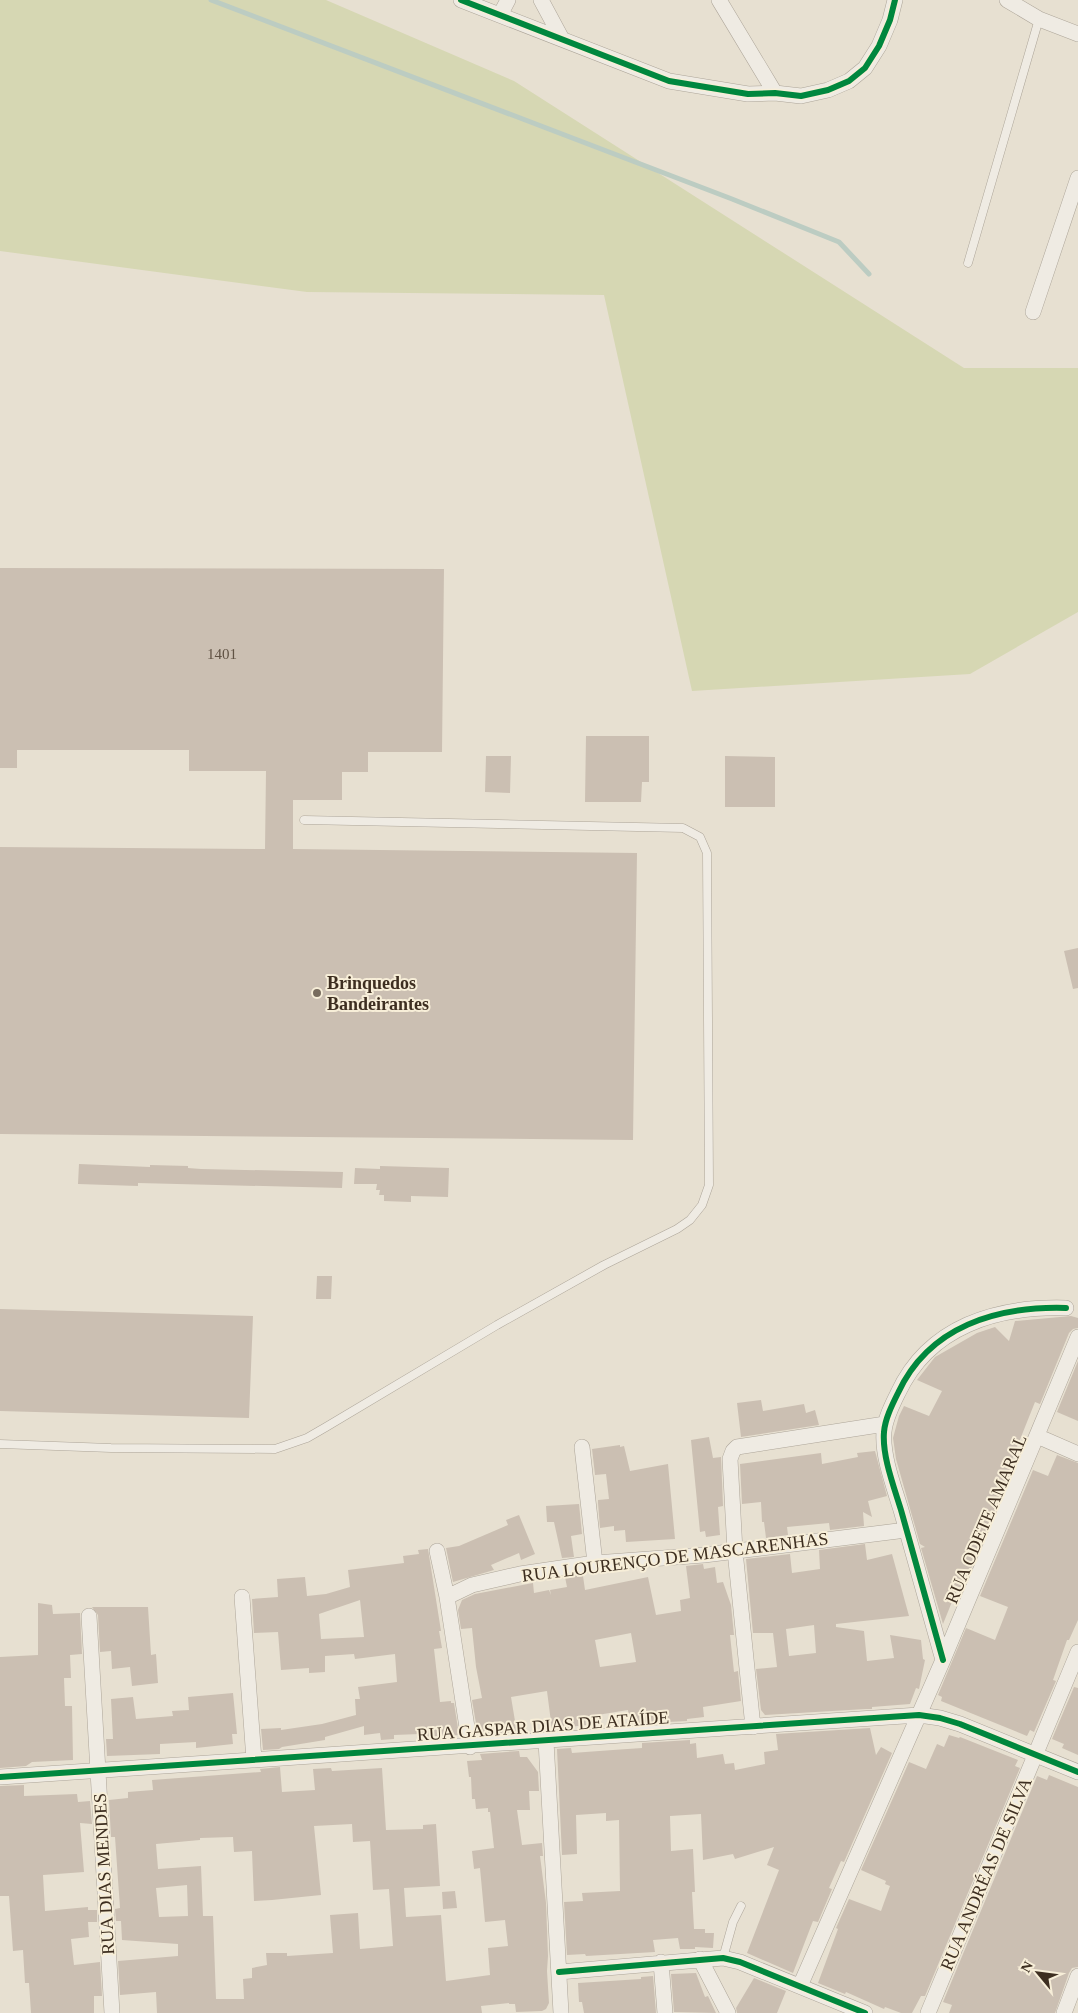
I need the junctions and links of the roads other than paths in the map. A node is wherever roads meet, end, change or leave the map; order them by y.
1 (461, 0) edge
2 (508, 0) edge
3 (540, 0) edge
4 (719, 0) edge
5 (895, 0) edge
6 (1007, 0) edge
7 (500, 15) junction
8 (1039, 19) junction
9 (1078, 34) edge
10 (562, 40) junction
11 (775, 93) junction
12 (1078, 178) edge
13 (1073, 208) edge
14 (968, 263) dead end
15 (1033, 312) dead end
16 (304, 820) dead end
17 (1066, 1308) dead end
18 (1078, 1337) edge
19 (885, 1424) junction
20 (1037, 1436) junction
21 (0, 1444) edge
22 (582, 1447) dead end
23 (1078, 1454) edge
24 (906, 1530) junction
25 (437, 1551) dead end
26 (735, 1551) junction
27 (596, 1564) junction
28 (242, 1597) dead end
29 (447, 1597) junction
30 (89, 1616) dead end
31 (1078, 1652) edge
32 (943, 1660) junction
33 (918, 1715) junction
34 (753, 1727) junction
35 (546, 1741) junction
36 (470, 1747) junction
37 (1036, 1756) junction
38 (254, 1760) junction
39 (97, 1770) junction
40 (1078, 1772) edge
41 (0, 1777) edge
42 (741, 1906) dead end
43 (723, 1958) junction
44 (700, 1959) junction
45 (661, 1962) junction
46 (559, 1972) junction
47 (1078, 1976) edge
48 (800, 1986) junction
49 (112, 2013) edge
50 (561, 2013) edge
51 (665, 2013) edge
52 (728, 2013) edge
53 (865, 2013) edge
54 (928, 2013) edge
55 (1064, 2013) edge

1 - 7 street
2 - 7 street
3 - 10 street
4 - 11 street
5 - 11 street
6 - 8 street
7 - 10 street
8 - 9 street
8 - 14 lane
10 - 11 street
12 - 13 street
13 - 15 street
16 - 21 lane
17 - 19 street
18 - 20 street, RUA ODETE AMARAL
19 - 24 street
19 - 26 street
20 - 23 street
20 - 32 street, RUA ODETE AMARAL
22 - 27 street
24 - 26 street, RUA LOURENÇO DE MASCARENHAS
24 - 32 street
25 - 29 street
26 - 27 street, RUA LOURENÇO DE MASCARENHAS
26 - 34 street
27 - 29 street, RUA LOURENÇO DE MASCARENHAS
28 - 38 street
29 - 36 street
30 - 39 street, RUA DIAS MENDES
31 - 37 street, RUA ANDRÉAS DE SILVA
32 - 33 street, RUA ODETE AMARAL
33 - 34 street, RUA GASPAR DIAS DE ATAÍDE
33 - 37 street, RUA GASPAR DIAS DE ATAÍDE
33 - 48 street, RUA ODETE AMARAL
34 - 35 street, RUA GASPAR DIAS DE ATAÍDE
35 - 36 street, RUA GASPAR DIAS DE ATAÍDE
35 - 46 street
36 - 38 street, RUA GASPAR DIAS DE ATAÍDE
37 - 40 street, RUA GASPAR DIAS DE ATAÍDE
37 - 54 street, RUA ANDRÉAS DE SILVA
38 - 39 street, RUA GASPAR DIAS DE ATAÍDE
39 - 41 street, RUA GASPAR DIAS DE ATAÍDE
39 - 49 street, RUA DIAS MENDES
42 - 43 lane
43 - 44 street
43 - 48 street
44 - 45 street
44 - 52 street
45 - 46 street
45 - 51 street
46 - 50 street
47 - 55 street
48 - 53 street

